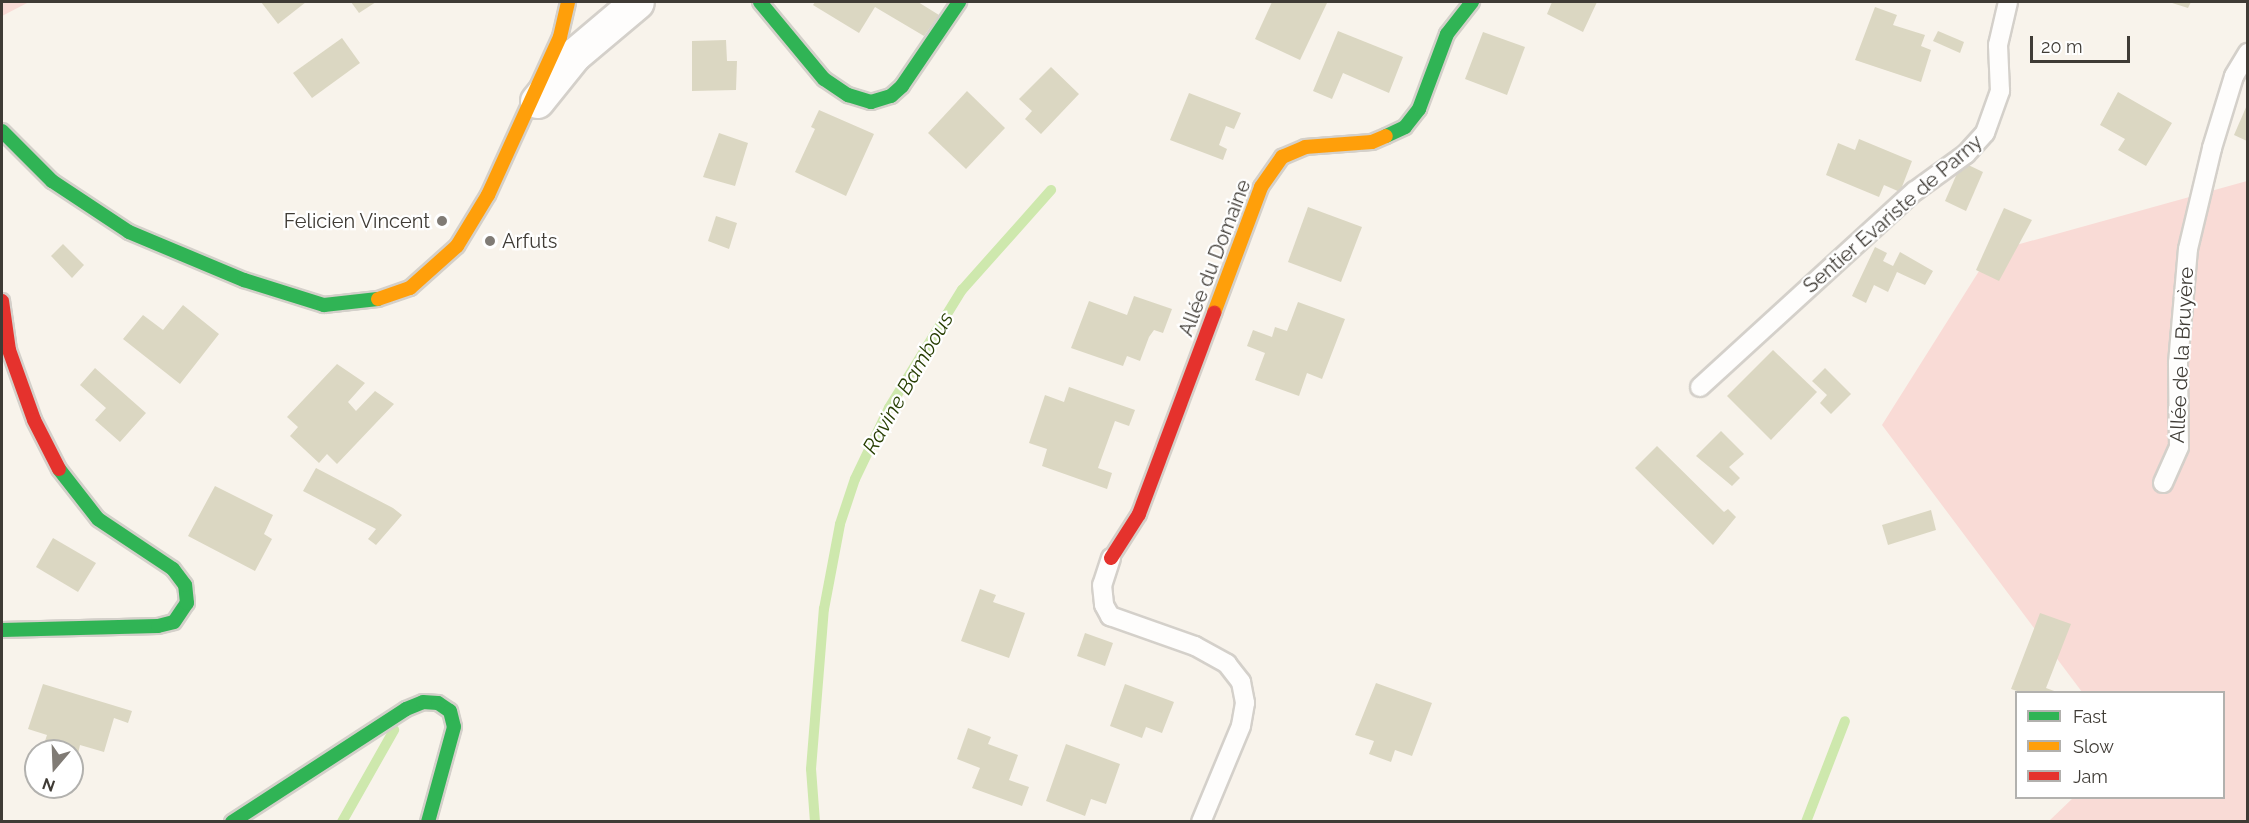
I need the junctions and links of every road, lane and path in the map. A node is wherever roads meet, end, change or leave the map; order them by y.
1 (568, 2) edge
2 (637, 2) edge
3 (760, 2) edge
4 (959, 2) edge
5 (1472, 2) edge
6 (2008, 2) edge
7 (2247, 53) edge
8 (516, 126) junction
9 (2, 131) edge
10 (2, 301) edge
11 (1700, 387) dead end
12 (2163, 483) dead end
13 (1111, 558) joint
14 (2, 630) edge
15 (232, 822) edge
16 (428, 822) edge
17 (1201, 822) edge

1 - 8 street
2 - 8 street
3 - 4 street
5 - 13 street, Allée du Domaine
6 - 11 lane, Sentier Evariste de Parny
7 - 12 lane, Allée de la Bruyère
8 - 9 street
10 - 14 street
13 - 17 lane
15 - 16 street

